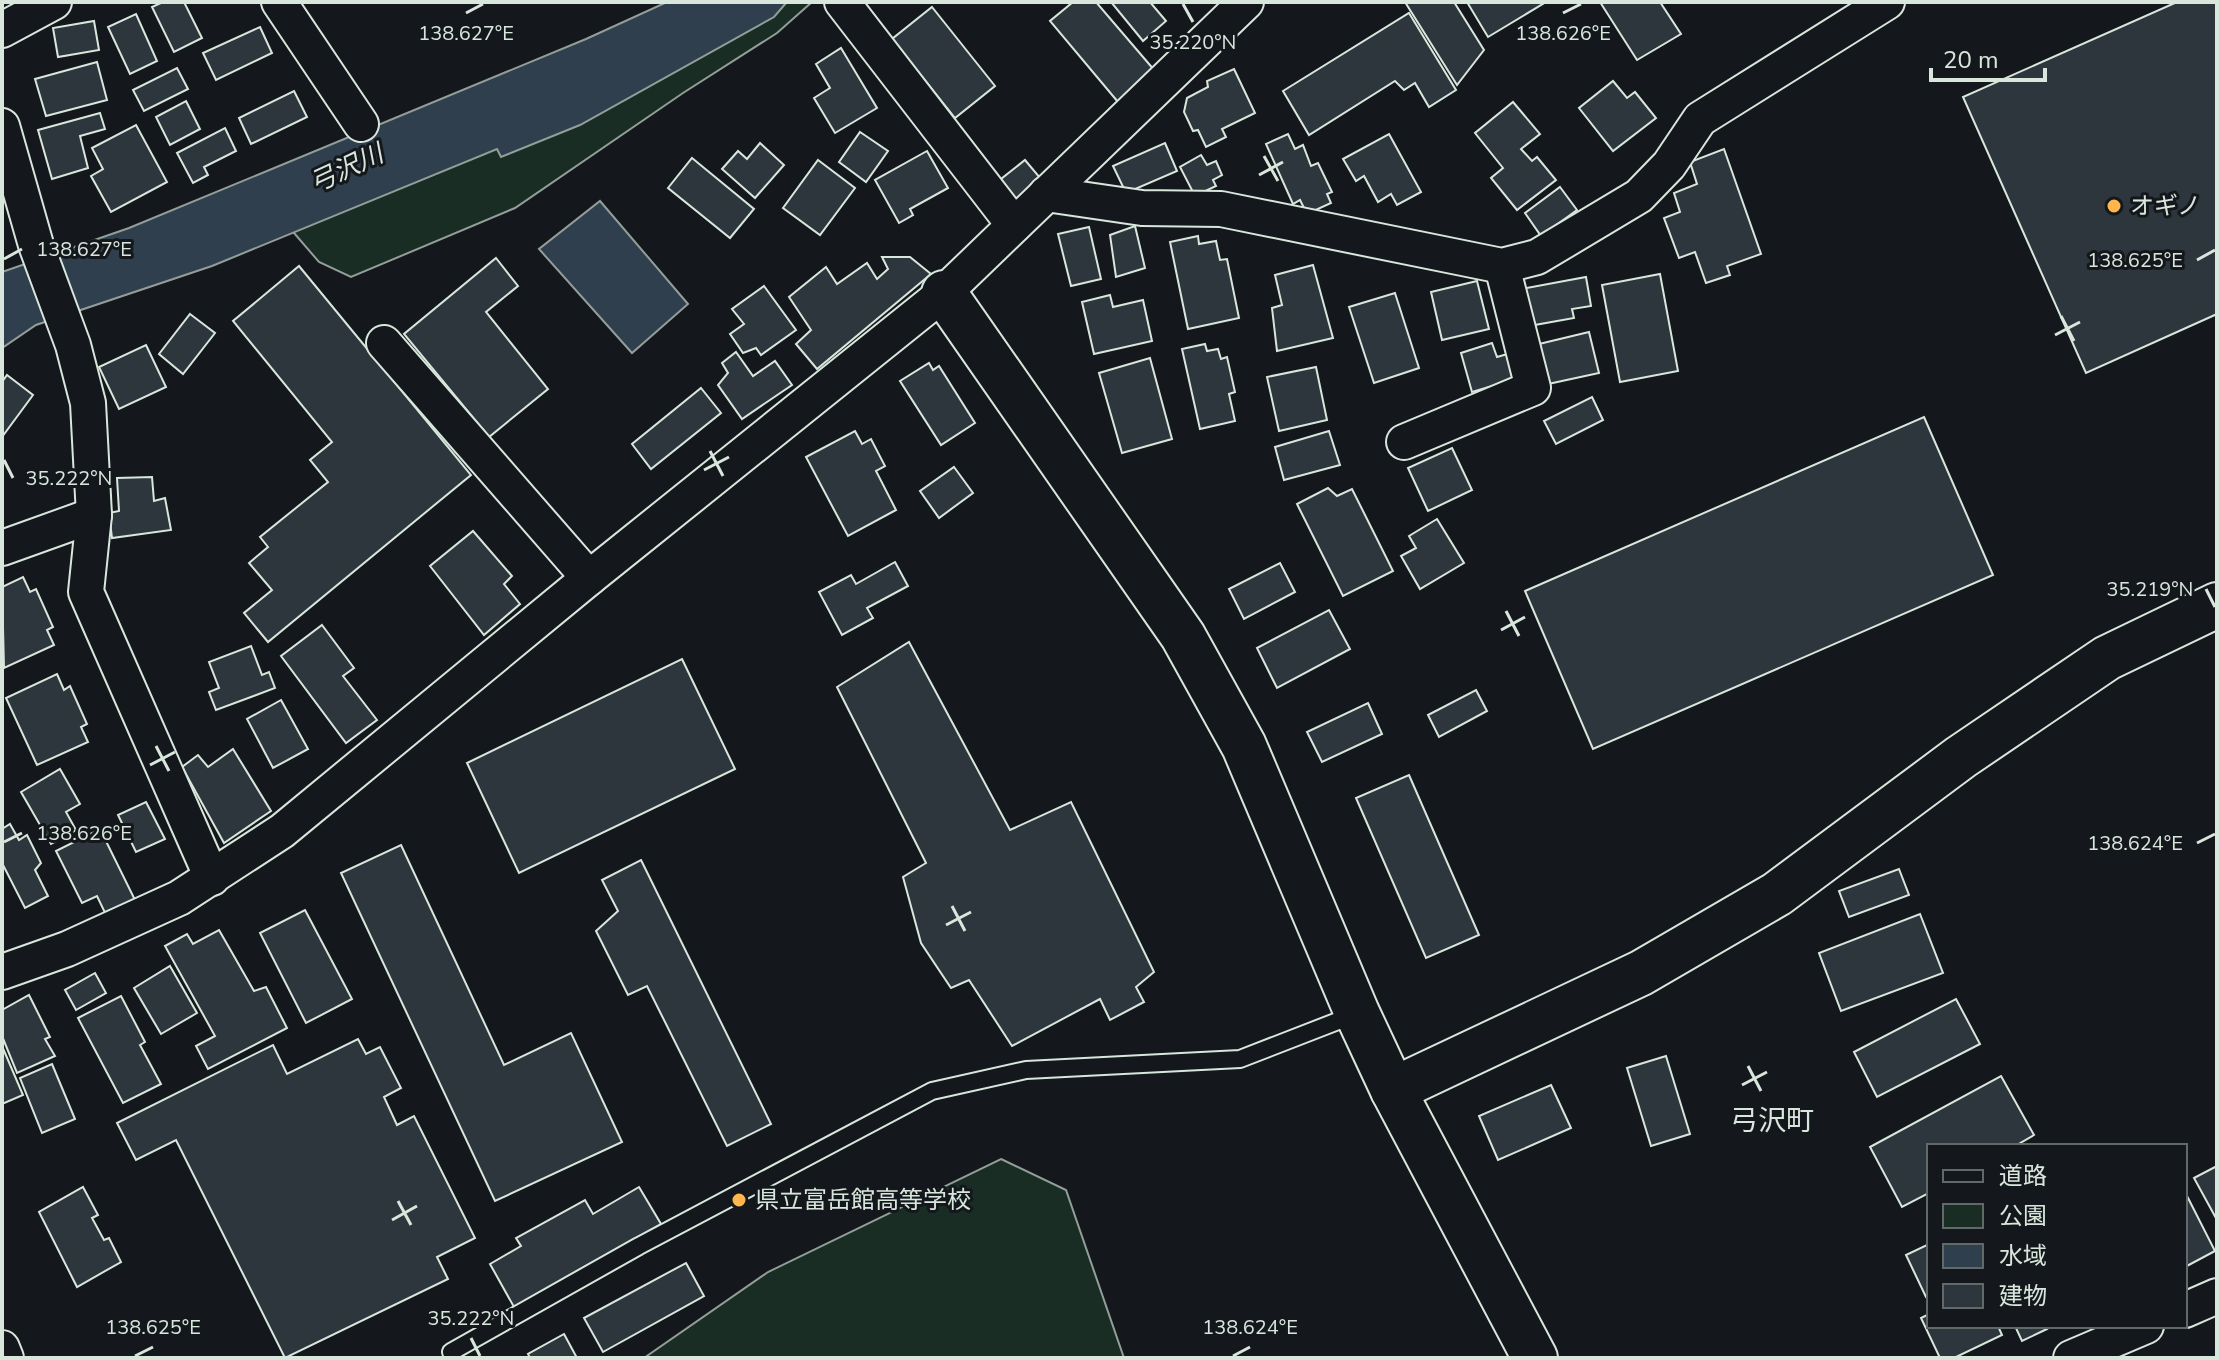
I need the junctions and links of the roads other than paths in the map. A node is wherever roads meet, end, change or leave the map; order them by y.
1 (54, 2) edge
2 (279, 2) edge
3 (842, 2) edge
4 (1246, 2) edge
5 (1887, 2) edge
6 (2, 30) edge
7 (361, 124) dead end
8 (2, 126) edge
9 (1046, 194) junction
10 (11, 201) edge
11 (1014, 225) junction
12 (1502, 266) junction
13 (944, 293) junction
14 (384, 343) dead end
15 (1404, 442) dead end
16 (94, 515) junction
17 (2, 548) edge
18 (589, 578) junction
19 (2217, 605) edge
20 (212, 878) junction
21 (2, 972) edge
22 (1357, 1013) junction
23 (1393, 1090) junction
24 (2217, 1296) edge
25 (2187, 1309) edge
26 (2141, 1328) edge
27 (2, 1348) edge
28 (451, 1352) dead end
29 (6, 1358) edge
30 (1535, 1358) edge
31 (2071, 1358) edge

1 - 6 street
2 - 7 street
3 - 11 street
4 - 9 street
5 - 12 street
8 - 10 street
9 - 11 street
9 - 12 street
10 - 16 street
11 - 13 street
12 - 15 street
13 - 18 street
13 - 22 street
14 - 18 street
16 - 17 street
16 - 20 street
18 - 20 street
19 - 23 street
20 - 21 street
22 - 23 street
22 - 28 lane
23 - 30 street
24 - 25 street
26 - 31 street
27 - 29 street

